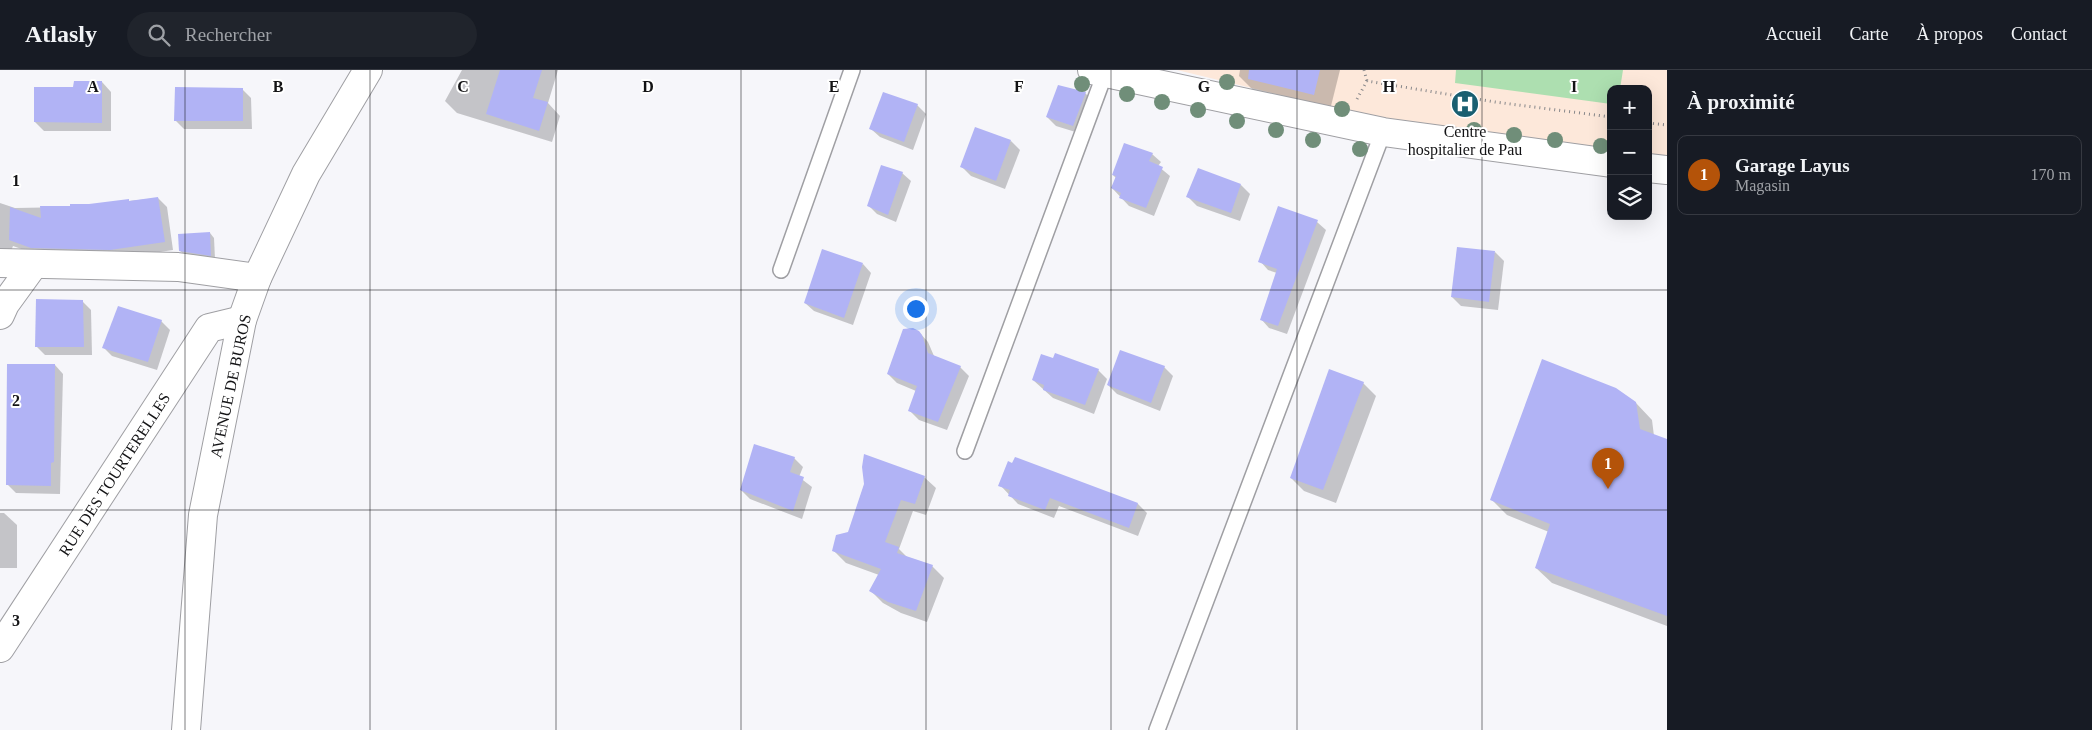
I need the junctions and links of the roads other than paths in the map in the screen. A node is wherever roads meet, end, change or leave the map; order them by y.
1 (368, 70) edge
2 (852, 70) edge
3 (1099, 72) edge
4 (1383, 132) junction
5 (1607, 162) edge
6 (1652, 168) edge
7 (1667, 170) edge
8 (0, 263) edge
9 (34, 264) junction
10 (781, 270) dead end
11 (258, 278) junction
12 (2, 304) edge
13 (242, 320) junction
14 (965, 452) dead end
15 (0, 648) edge
16 (186, 730) edge
17 (1157, 730) edge

1 - 11 street, AVENUE DE BUROS
2 - 10 lane
3 - 4 street
3 - 14 lane
4 - 5 street
4 - 17 lane
6 - 7 street
8 - 9 street
9 - 11 street
9 - 12 street
11 - 13 street, AVENUE DE BUROS
13 - 15 street, RUE DES TOURTERELLES
13 - 16 street, AVENUE DE BUROS

